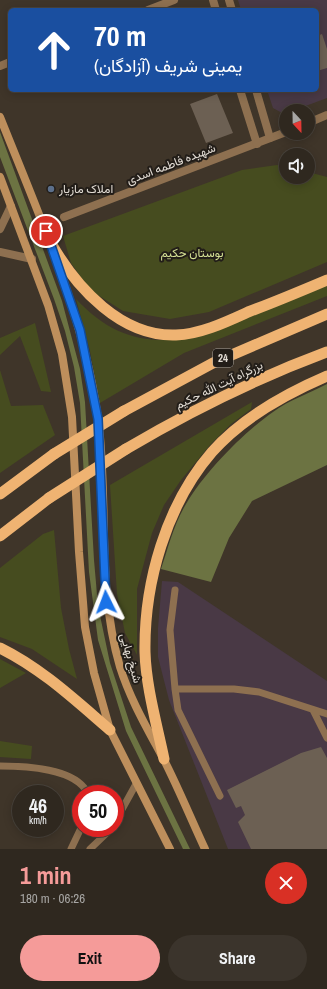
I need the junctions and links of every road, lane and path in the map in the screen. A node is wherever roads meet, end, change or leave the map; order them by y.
1 (174, 0) edge
2 (153, 8) edge
3 (241, 92) edge
4 (257, 92) edge
5 (327, 115) edge
6 (0, 117) edge
7 (315, 119) edge
8 (279, 135) edge
9 (270, 138) junction
10 (256, 144) junction
11 (0, 177) edge
12 (11, 206) junction
13 (64, 217) dead end
14 (0, 229) edge
15 (52, 245) junction
16 (0, 252) edge
17 (32, 259) junction
18 (327, 280) edge
19 (327, 314) edge
20 (327, 352) edge
21 (327, 376) edge
22 (0, 494) edge
23 (0, 536) edge
24 (175, 590) dead end
25 (0, 648) edge
26 (175, 689) junction
27 (313, 710) junction
28 (327, 714) edge
29 (110, 730) junction
30 (327, 738) edge
31 (164, 759) junction
32 (0, 766) edge
33 (136, 784) junction
34 (79, 785) edge
35 (220, 796) dead end
36 (124, 806) edge
37 (77, 837) edge
38 (103, 837) edge
39 (71, 849) edge
40 (90, 849) edge
41 (170, 849) edge
42 (205, 849) edge

1 - 2 street
3 - 10 street
4 - 9 street
5 - 7 street
6 - 15 main road, شیخ بهایی
8 - 9 street, شهیده فاطمه اسدی
9 - 10 street, شهیده فاطمه اسدی
10 - 13 street, شهیده فاطمه اسدی
11 - 12 main road
12 - 14 street
12 - 17 main road
15 - 18 highway
15 - 31 main road, شیخ بهایی
16 - 17 street
17 - 29 main road
19 - 22 highway, بزرگراه آیت الله حکیم / 24, bridge
20 - 23 highway, بزرگراه آیت الله حکیم, bridge
21 - 31 highway
24 - 26 lane
25 - 29 highway
26 - 27 lane
26 - 35 lane
27 - 28 lane
27 - 30 lane
29 - 33 main road
31 - 42 main road, شیخ بهایی
32 - 34 lane
33 - 36 lane
33 - 41 main road
37 - 39 lane
38 - 40 lane

